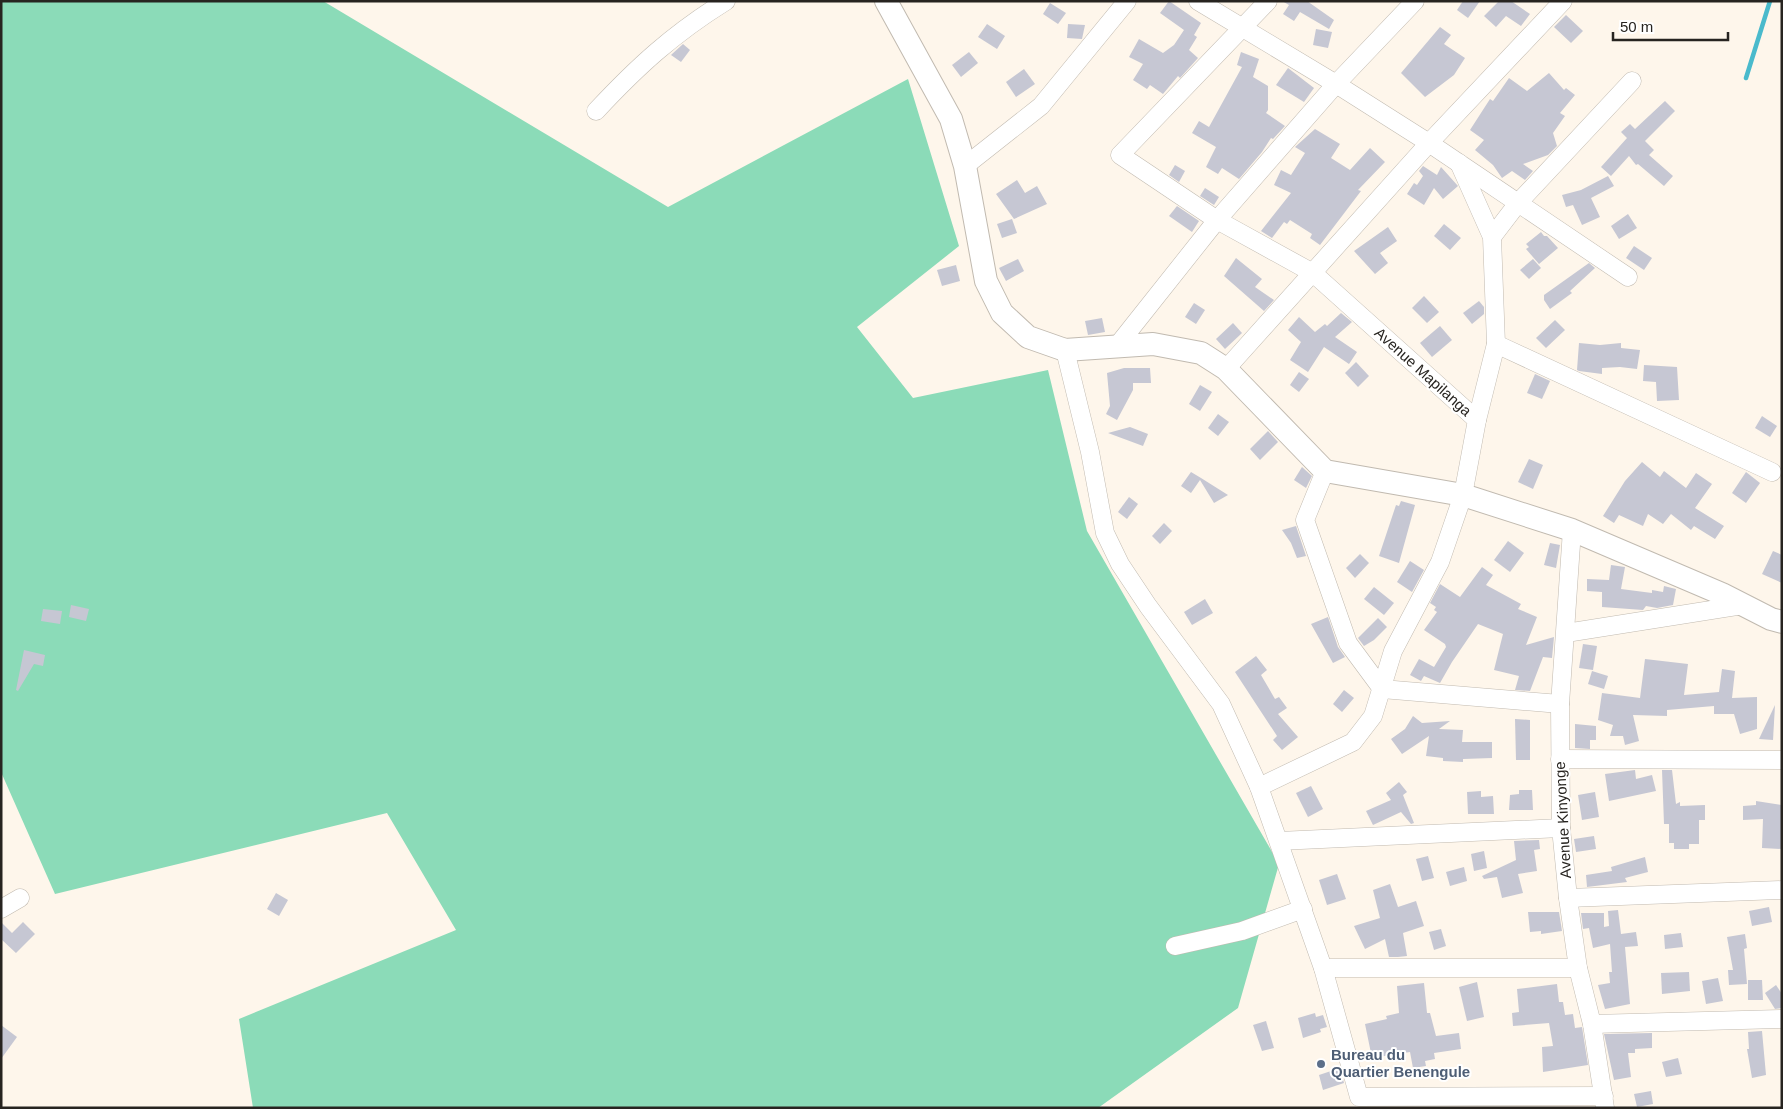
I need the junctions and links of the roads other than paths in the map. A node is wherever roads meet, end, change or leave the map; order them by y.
1 (726, 1) edge
2 (886, 1) edge
3 (1127, 1) edge
4 (1198, 1) edge
5 (1268, 1) edge
6 (1415, 1) edge
7 (1564, 1) edge
8 (1243, 29) junction
9 (1632, 81) dead end
10 (1336, 84) junction
11 (596, 111) dead end
12 (1429, 143) junction
13 (1458, 163) junction
14 (965, 166) junction
15 (1518, 203) junction
16 (1217, 220) junction
17 (1492, 237) junction
18 (1313, 273) junction
19 (1628, 277) dead end
20 (1496, 344) junction
21 (1116, 346) junction
22 (1065, 350) junction
23 (1226, 369) junction
24 (1476, 420) junction
25 (1325, 471) junction
26 (1772, 472) dead end
27 (1463, 494) junction
28 (1572, 530) junction
29 (1743, 605) junction
30 (1782, 622) edge
31 (1566, 633) junction
32 (1382, 689) junction
33 (1560, 704) junction
34 (1560, 759) junction
35 (1782, 760) edge
36 (1260, 787) junction
37 (1562, 828) junction
38 (1279, 842) junction
39 (1782, 890) edge
40 (20, 898) dead end
41 (1568, 898) junction
42 (1, 909) edge
43 (1304, 909) junction
44 (1176, 946) dead end
45 (1323, 968) junction
46 (1578, 968) junction
47 (1782, 1019) edge
48 (1592, 1024) junction
49 (1418, 1102) edge
50 (1605, 1102) edge

1 - 11 street
2 - 14 street
3 - 14 street
4 - 8 street
5 - 8 street
6 - 10 street
7 - 12 street
8 - 10 street
8 - 16 street, Avenue Mapilanga
9 - 15 street
10 - 12 street
10 - 16 street
12 - 13 street
12 - 18 street
13 - 15 street
13 - 17 street
14 - 22 street
15 - 17 street
15 - 19 street
16 - 18 street, Avenue Mapilanga
16 - 21 street
17 - 20 street
18 - 23 street
18 - 24 street, Avenue Mapilanga
20 - 24 street
20 - 26 street
21 - 22 street
21 - 23 street
22 - 36 street
23 - 25 street
24 - 27 street, Avenue Mapilanga
25 - 27 street
25 - 32 street
27 - 28 street
27 - 32 street, Avenue Mapilanga
28 - 29 street
28 - 31 street, Avenue Kinyonge
29 - 30 street
29 - 31 street
31 - 33 street, Avenue Kinyonge
32 - 33 street
32 - 36 street, Avenue Mapilanga
33 - 34 street, Avenue Kinyonge
34 - 35 street
34 - 37 street, Avenue Kinyonge
36 - 38 street
37 - 38 street
37 - 41 street, Avenue Kinyonge
38 - 43 street
39 - 41 street
40 - 42 street
41 - 46 street, Avenue Kinyonge
43 - 44 street
43 - 45 street
45 - 46 street
45 - 49 street
46 - 48 street, Avenue Kinyonge
47 - 48 street
48 - 50 street, Avenue Kinyonge
49 - 50 street

